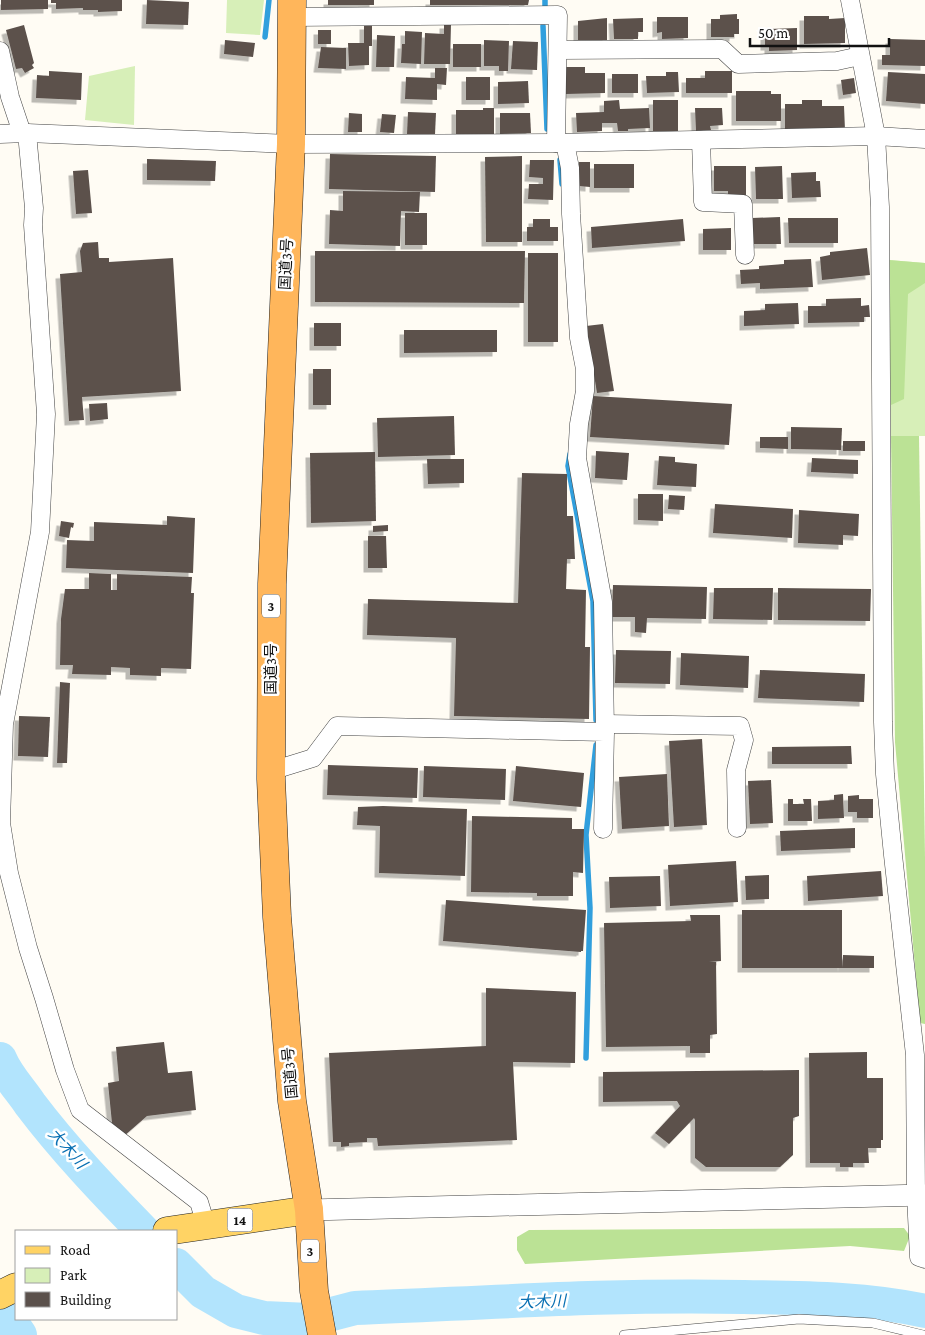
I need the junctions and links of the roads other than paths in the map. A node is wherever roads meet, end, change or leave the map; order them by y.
1 (850, 0) edge
2 (292, 8) edge
3 (552, 8) edge
4 (558, 50) junction
5 (0, 51) edge
6 (860, 56) junction
7 (25, 133) junction
8 (0, 134) edge
9 (876, 136) junction
10 (925, 139) edge
11 (701, 140) junction
12 (561, 143) junction
13 (291, 144) junction
14 (745, 256) dead end
15 (605, 728) junction
16 (271, 771) junction
17 (737, 828) dead end
18 (603, 830) dead end
19 (921, 1195) edge
20 (309, 1210) junction
21 (206, 1225) junction
22 (175, 1230) edge
23 (925, 1259) edge
24 (15, 1288) edge
25 (0, 1295) edge
26 (322, 1335) edge
27 (624, 1335) edge
28 (923, 1335) edge

1 - 6 street
2 - 3 street
2 - 13 highway, 国道3号 / 3
3 - 4 street
4 - 6 street
4 - 12 street
5 - 7 street
6 - 9 street
7 - 8 street
7 - 13 street
7 - 21 street
9 - 10 street
9 - 11 street
9 - 19 street
11 - 12 street
11 - 14 street
12 - 13 street
12 - 15 street
13 - 16 highway, 国道3号 / 3
15 - 16 street
15 - 17 street
15 - 18 street
16 - 20 highway, 国道3号 / 3
19 - 20 street
19 - 23 street
20 - 21 main road, 14
20 - 26 highway, 国道3号 / 3
21 - 22 main road, 14
24 - 25 main road
27 - 28 lane

